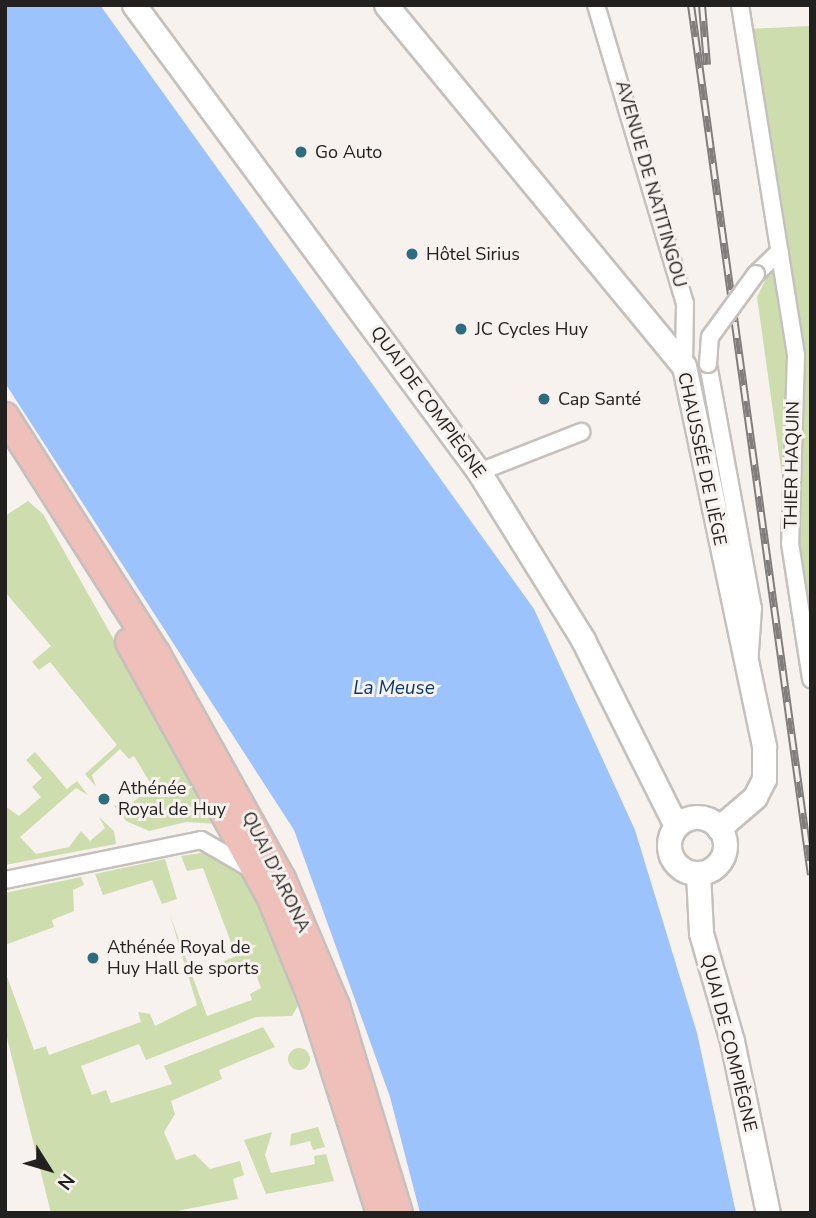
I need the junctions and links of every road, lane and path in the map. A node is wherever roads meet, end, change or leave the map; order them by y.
1 (134, 5) edge
2 (386, 5) edge
3 (597, 5) edge
4 (740, 5) edge
5 (780, 251) junction
6 (684, 366) junction
7 (5, 415) edge
8 (581, 432) dead end
9 (5, 448) edge
10 (479, 472) junction
11 (748, 671) junction
12 (811, 679) edge
13 (676, 826) junction
14 (719, 828) junction
15 (698, 873) junction
16 (5, 880) edge
17 (265, 887) junction
18 (380, 1213) edge
19 (399, 1213) edge
20 (768, 1213) edge

1 - 10 main road, QUAI DE COMPIÈGNE
2 - 6 main road, CHAUSSÉE DE LIÈGE
3 - 6 street, AVENUE DE NATITINGOU
4 - 5 street, THIER HAQUIN
5 - 11 street, bridge
5 - 12 street, THIER HAQUIN
6 - 11 main road, CHAUSSÉE DE LIÈGE
7 - 19 main road, QUAI D'ARONA
8 - 10 street
9 - 17 main road, QUAI D'ARONA
10 - 13 main road, QUAI DE COMPIÈGNE
11 - 14 main road, CHAUSSÉE DE LIÈGE
13 - 14 main road
13 - 15 main road
14 - 15 main road
15 - 20 main road, QUAI DE COMPIÈGNE
16 - 17 street
17 - 18 main road, QUAI D'ARONA

